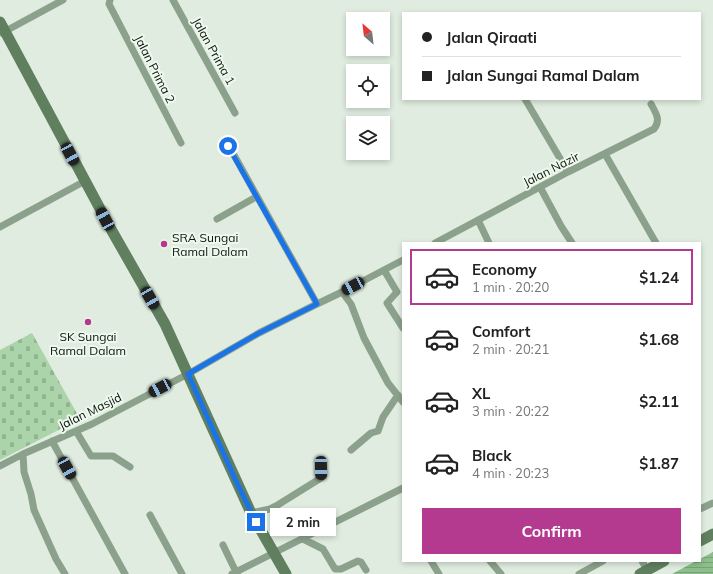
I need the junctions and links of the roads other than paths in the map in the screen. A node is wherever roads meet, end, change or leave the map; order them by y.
1 (63, 0) edge
2 (173, 0) edge
3 (110, 2) edge
4 (2, 29) edge
5 (526, 100) edge
6 (651, 104) dead end
7 (235, 113) dead end
8 (181, 143) dead end
9 (228, 146) dead end
10 (605, 154) junction
11 (568, 172) junction
12 (85, 181) junction
13 (540, 187) junction
14 (256, 196) junction
15 (217, 219) dead end
16 (478, 220) junction
17 (0, 227) edge
18 (437, 242) edge
19 (489, 242) edge
20 (571, 242) edge
21 (655, 242) edge
22 (402, 261) edge
23 (384, 270) junction
24 (342, 292) junction
25 (317, 304) junction
26 (402, 326) edge
27 (188, 374) junction
28 (398, 395) junction
29 (402, 401) edge
30 (76, 431) junction
31 (52, 441) junction
32 (352, 450) dead end
33 (23, 454) junction
34 (0, 466) edge
35 (130, 467) dead end
36 (321, 468) dead end
37 (402, 489) edge
38 (713, 503) edge
39 (701, 509) edge
40 (251, 513) junction
41 (150, 515) dead end
42 (713, 534) edge
43 (303, 539) junction
44 (701, 541) edge
45 (222, 545) dead end
46 (274, 553) junction
47 (432, 562) edge
48 (491, 562) edge
49 (601, 562) edge
50 (661, 562) edge
51 (643, 568) edge
52 (366, 570) dead end
53 (235, 573) edge
54 (65, 574) edge
55 (125, 574) edge
56 (182, 574) edge
57 (286, 574) edge
58 (439, 574) edge
59 (501, 574) edge
60 (579, 574) edge

1 - 4 street
2 - 7 street, Jalan Prima 1
3 - 8 street, Jalan Prima 2
4 - 12 street
5 - 11 street
6 - 10 street, Jalan Nazir
9 - 14 street
10 - 11 street, Jalan Nazir
10 - 21 street
11 - 13 street, Jalan Nazir
12 - 17 street
12 - 27 street
13 - 16 street, Jalan Nazir
13 - 20 street
14 - 15 street
14 - 25 street
16 - 18 street, Jalan Nazir
16 - 19 street
22 - 23 street
23 - 24 street
23 - 26 street
24 - 25 street
24 - 28 street
25 - 27 street
27 - 30 street, Jalan Masjid
27 - 40 street
28 - 29 street
28 - 32 street
30 - 31 street, Jalan Masjid
30 - 35 street
31 - 33 street, Jalan Masjid
31 - 55 street
33 - 34 street, Jalan Masjid
33 - 54 street
36 - 40 street
37 - 43 street
38 - 39 street
40 - 46 street
41 - 56 street
42 - 44 street
43 - 46 street
43 - 52 street
45 - 53 street
46 - 53 street
46 - 57 street
47 - 58 street
48 - 59 street
49 - 60 street
50 - 51 street

